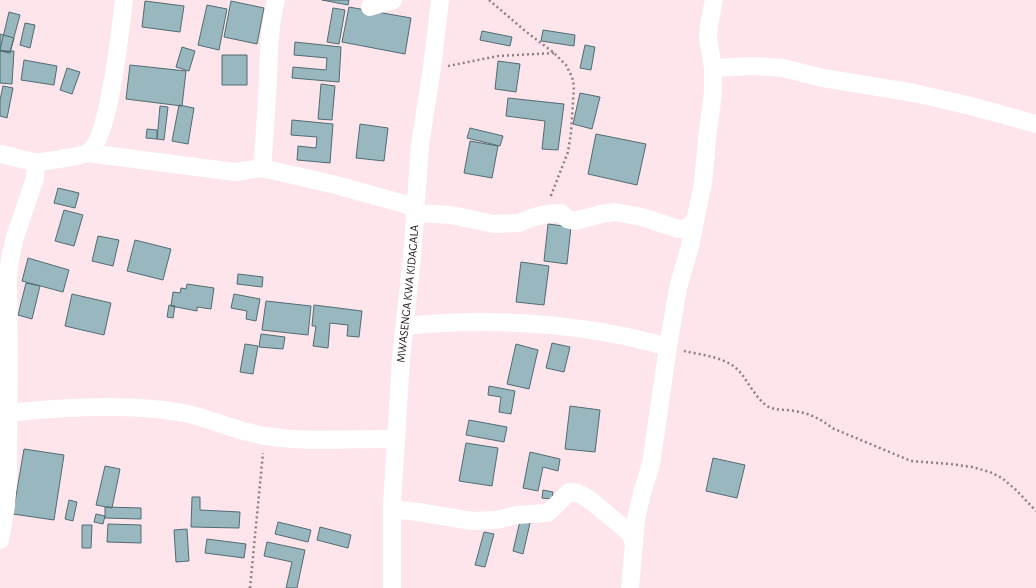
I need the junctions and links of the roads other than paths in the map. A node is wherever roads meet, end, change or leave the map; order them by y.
1 (124, 0) edge
2 (276, 0) edge
3 (393, 0) edge
4 (440, 0) edge
5 (714, 0) edge
6 (370, 7) dead end
7 (713, 68) junction
8 (1036, 124) edge
9 (88, 153) junction
10 (0, 154) edge
11 (36, 162) junction
12 (262, 168) junction
13 (415, 210) junction
14 (695, 219) junction
15 (405, 326) junction
16 (668, 347) junction
17 (8, 413) junction
18 (396, 438) junction
19 (392, 509) junction
20 (0, 540) edge
21 (634, 542) junction
22 (392, 588) edge
23 (630, 588) edge

1 - 9 street
2 - 12 street
3 - 6 street
4 - 13 street, MWASENGA KWA KIDAGALA
5 - 7 street
7 - 8 street
7 - 14 street
9 - 11 street
9 - 12 street
10 - 11 street
11 - 17 street
12 - 13 street
13 - 14 street
13 - 15 street, MWASENGA KWA KIDAGALA
14 - 16 street
15 - 16 street
15 - 18 street, MWASENGA KWA KIDAGALA
16 - 21 street
17 - 18 street
17 - 20 street
18 - 19 street, MWASENGA KWA KIDAGALA
19 - 21 street
19 - 22 street, MWASENGA KWA KIDAGALA
21 - 23 street

